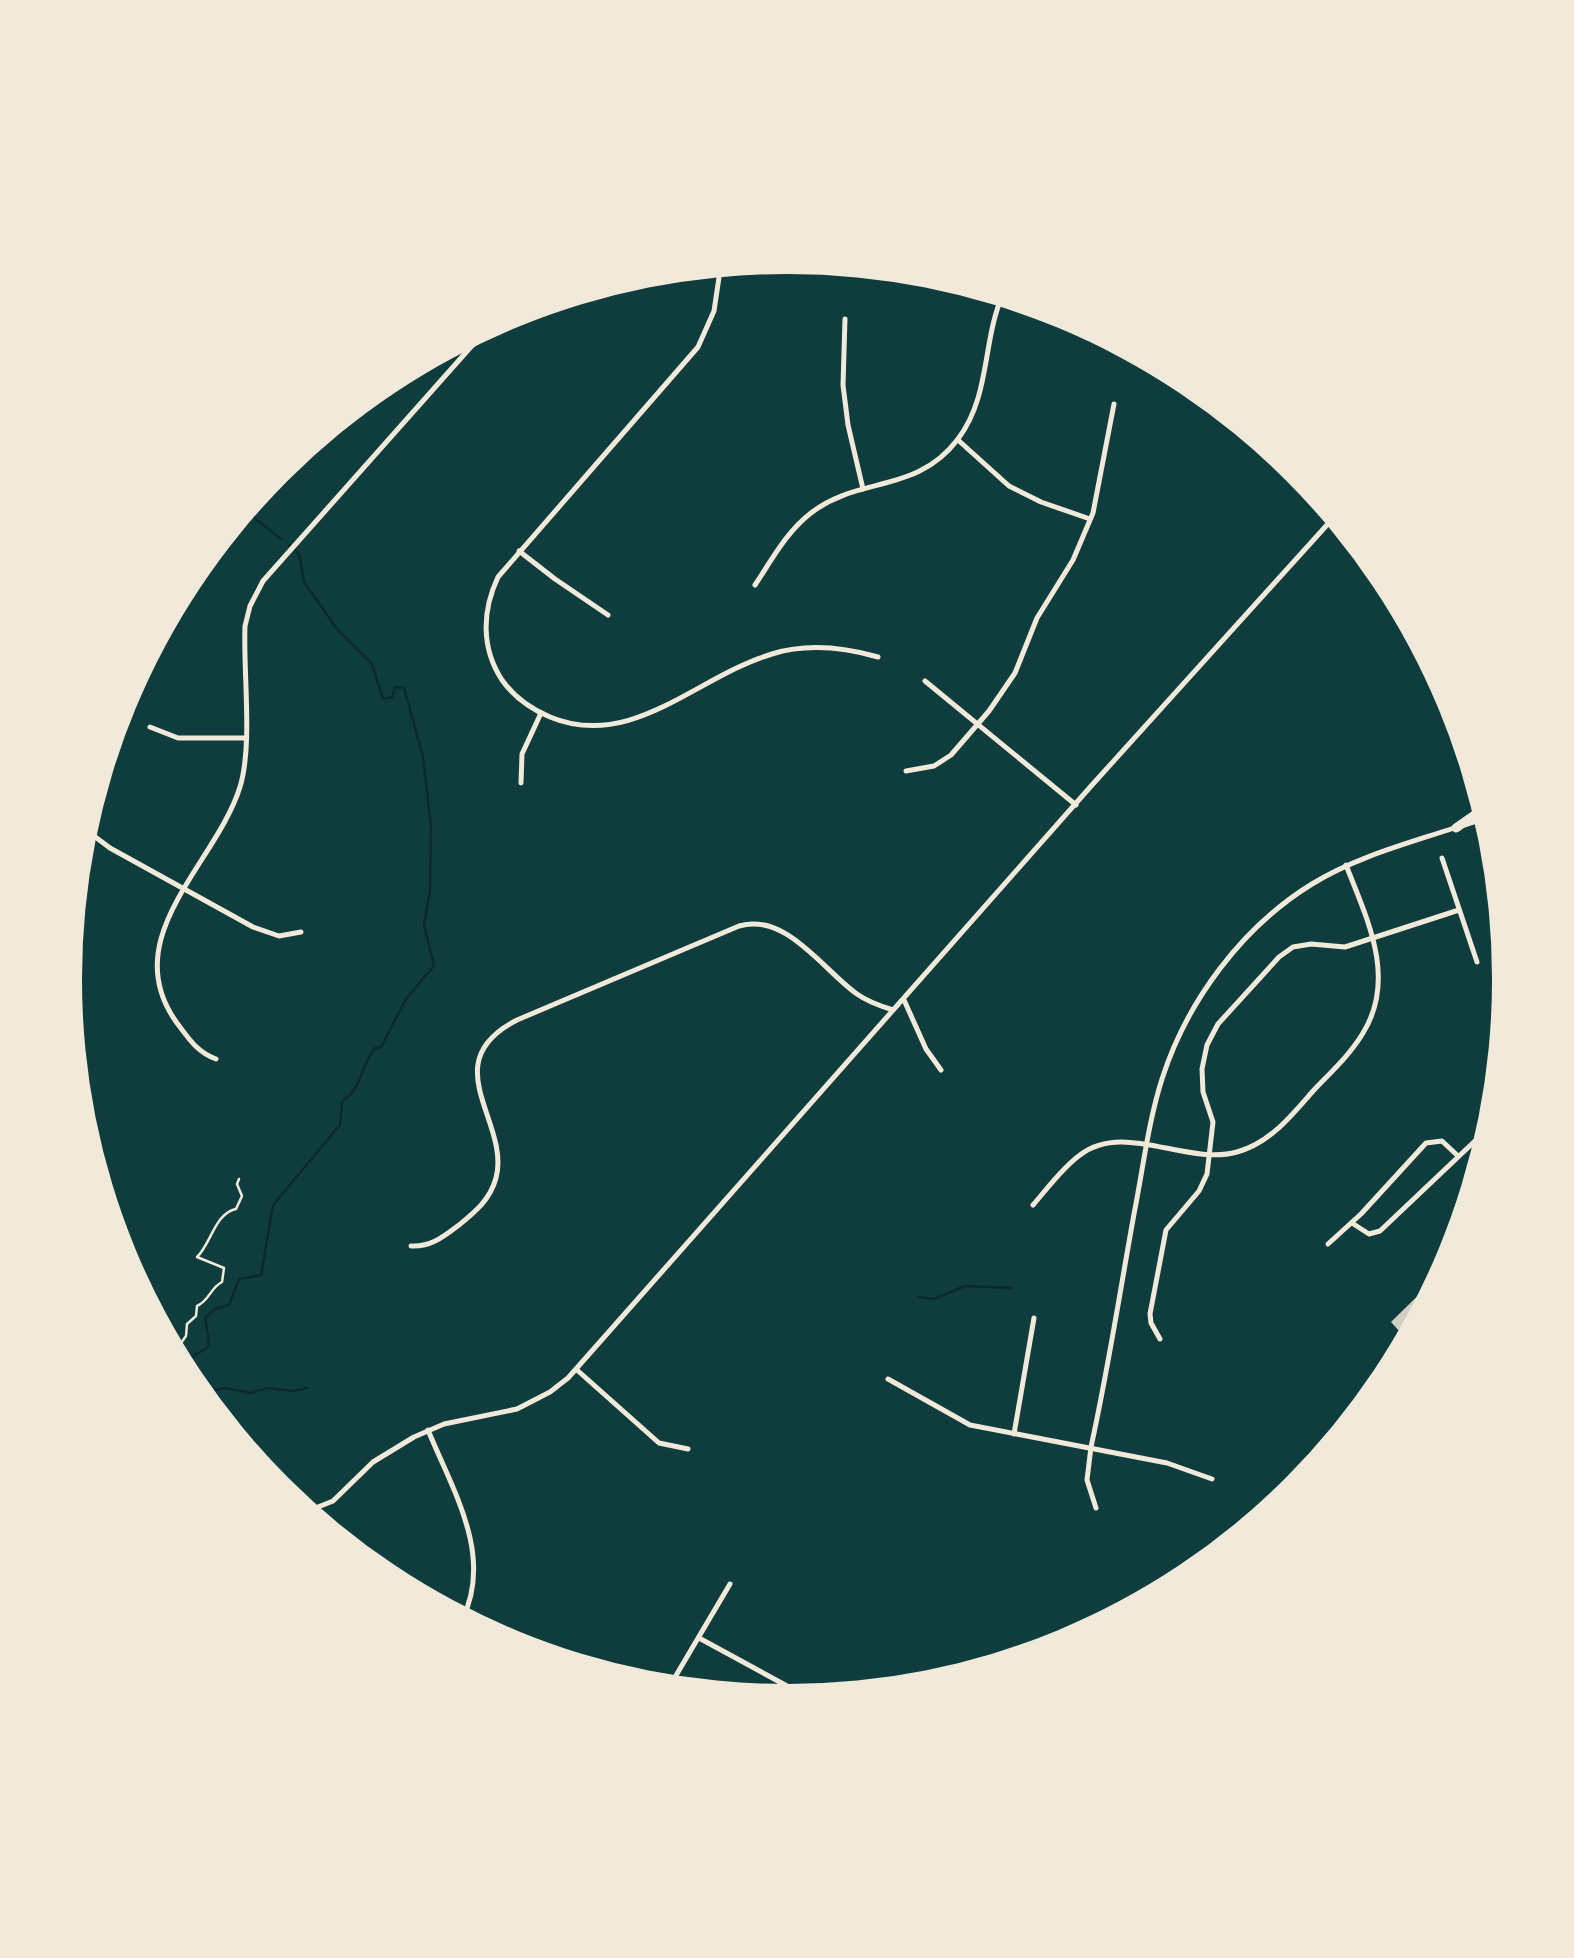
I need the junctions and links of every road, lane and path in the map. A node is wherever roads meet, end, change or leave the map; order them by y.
1 (719, 278) edge
2 (997, 307) edge
3 (844, 320) dead end
4 (468, 351) edge
5 (1114, 404) dead end
6 (958, 440) junction
7 (864, 490) junction
8 (1090, 519) junction
9 (1326, 526) edge
10 (519, 550) junction
11 (754, 585) dead end
12 (608, 615) dead end
13 (878, 657) dead end
14 (925, 682) dead end
15 (541, 713) junction
16 (979, 723) junction
17 (150, 727) dead end
18 (245, 738) junction
19 (906, 770) dead end
20 (521, 784) dead end
21 (1076, 805) junction
22 (1472, 817) edge
23 (1473, 823) edge
24 (1456, 828) junction
25 (97, 838) edge
26 (1442, 858) dead end
27 (1346, 866) junction
28 (184, 890) junction
29 (1459, 910) junction
30 (301, 932) dead end
31 (1373, 939) junction
32 (1476, 962) dead end
33 (904, 1000) junction
34 (894, 1010) junction
35 (216, 1059) dead end
36 (941, 1070) dead end
37 (1471, 1143) edge
38 (1147, 1146) junction
39 (1210, 1154) junction
40 (1458, 1156) junction
41 (239, 1179) dead end
42 (1032, 1205) dead end
43 (1352, 1223) junction
44 (1328, 1244) dead end
45 (411, 1246) dead end
46 (1034, 1318) dead end
47 (1160, 1339) dead end
48 (183, 1340) edge
49 (576, 1370) junction
50 (888, 1380) dead end
51 (428, 1430) junction
52 (1014, 1434) junction
53 (1091, 1447) junction
54 (688, 1449) dead end
55 (1212, 1479) dead end
56 (319, 1506) edge
57 (1096, 1508) dead end
58 (730, 1584) dead end
59 (467, 1606) edge
60 (698, 1638) junction
61 (677, 1674) edge
62 (784, 1684) edge

1 - 10 street
2 - 6 street
3 - 7 street
4 - 18 street
5 - 8 street
6 - 7 street
6 - 8 street
7 - 11 street
8 - 16 street
9 - 21 street
10 - 12 street
10 - 15 street
13 - 15 street
14 - 16 street
15 - 20 street
16 - 19 street
16 - 21 street
17 - 18 street
18 - 28 street
21 - 33 street
22 - 24 main road
23 - 24 street
24 - 27 street
25 - 28 street
26 - 29 street
27 - 31 street
27 - 38 street
28 - 30 street
28 - 35 street
29 - 31 street
29 - 32 street
31 - 39 street
31 - 39 street
33 - 34 street
33 - 36 street
34 - 45 street
34 - 49 street
37 - 40 street
38 - 39 street
38 - 42 street
38 - 53 street
39 - 47 street
40 - 43 street
40 - 43 street
41 - 48 path
43 - 44 street
46 - 52 street
49 - 51 street
49 - 54 street
50 - 52 street
51 - 56 street
51 - 59 street
52 - 53 street
53 - 55 street
53 - 57 street
58 - 60 street
60 - 61 street
60 - 62 street

